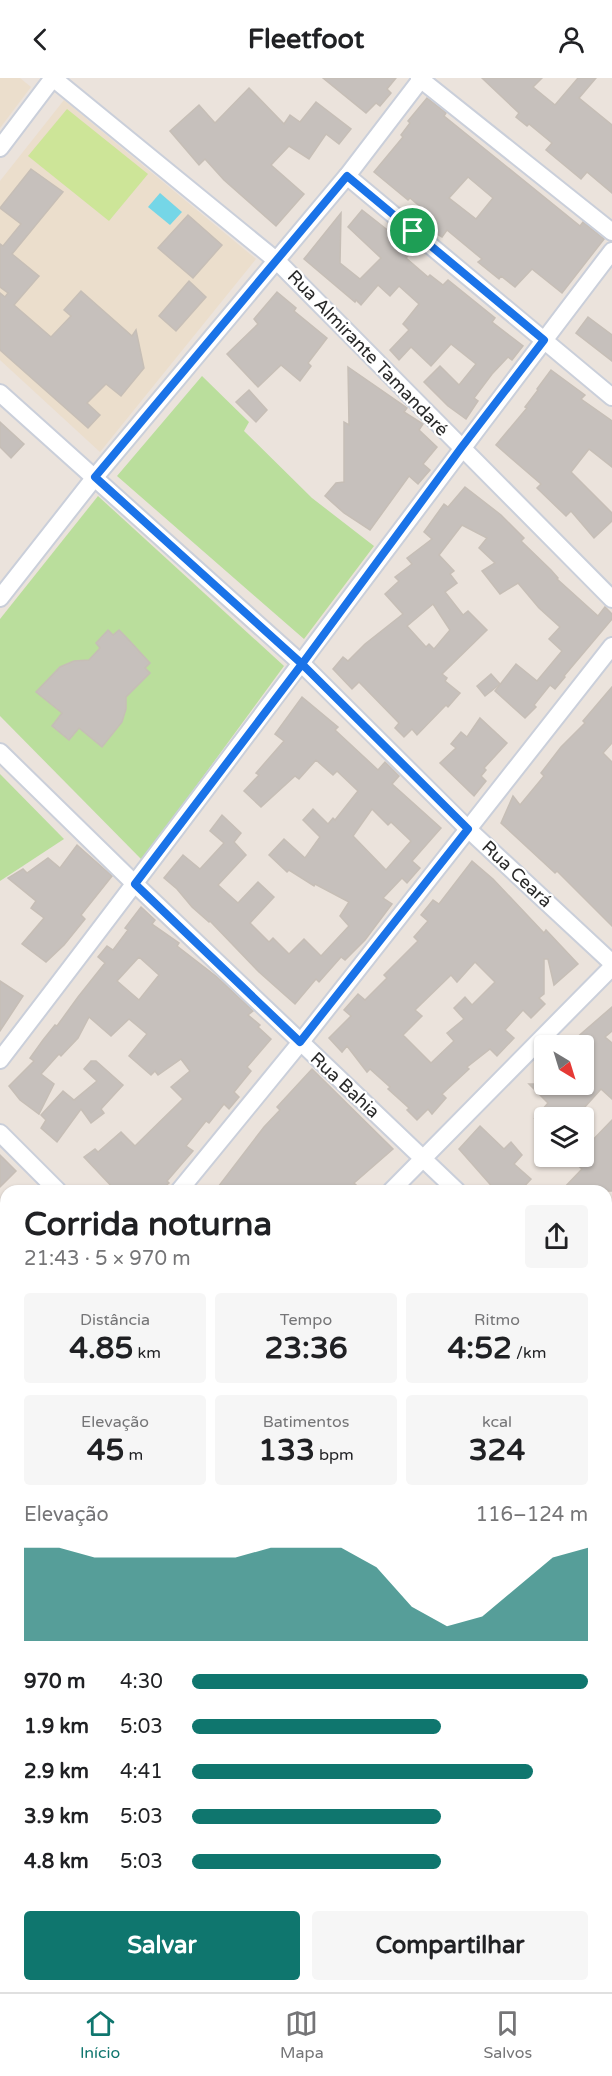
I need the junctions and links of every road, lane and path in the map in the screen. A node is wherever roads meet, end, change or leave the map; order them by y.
1 (53, 78) edge
2 (420, 78) edge
3 (0, 148) edge
4 (347, 176) junction
5 (612, 232) edge
6 (612, 251) edge
7 (277, 261) junction
8 (544, 340) junction
9 (0, 393) edge
10 (612, 397) edge
11 (461, 448) junction
12 (95, 477) junction
13 (0, 597) edge
14 (612, 599) edge
15 (612, 646) edge
16 (302, 664) junction
17 (0, 752) edge
18 (468, 829) junction
19 (135, 884) junction
20 (612, 965) edge
21 (300, 1042) junction
22 (0, 1060) edge
23 (0, 1133) edge
24 (423, 1158) junction
25 (52, 1185) edge
26 (184, 1185) edge
27 (397, 1185) edge
28 (451, 1185) edge

1 - 3 street
1 - 7 street, Rua Almirante Tamandaré
2 - 4 street
2 - 5 street
4 - 7 street
4 - 8 street
6 - 8 street
7 - 11 street, Rua Almirante Tamandaré
7 - 12 street
8 - 10 street
8 - 11 street
9 - 12 street, Rua Ceará
11 - 14 street, Rua Almirante Tamandaré
11 - 16 street
12 - 13 street
12 - 16 street, Rua Ceará
15 - 18 street
16 - 18 street, Rua Ceará
16 - 19 street
17 - 19 street, Rua Bahia
18 - 20 street, Rua Ceará
18 - 21 street
19 - 21 street, Rua Bahia
19 - 22 street
20 - 24 street
21 - 24 street, Rua Bahia
21 - 26 street
23 - 25 street
24 - 27 street
24 - 28 street, Rua Bahia

